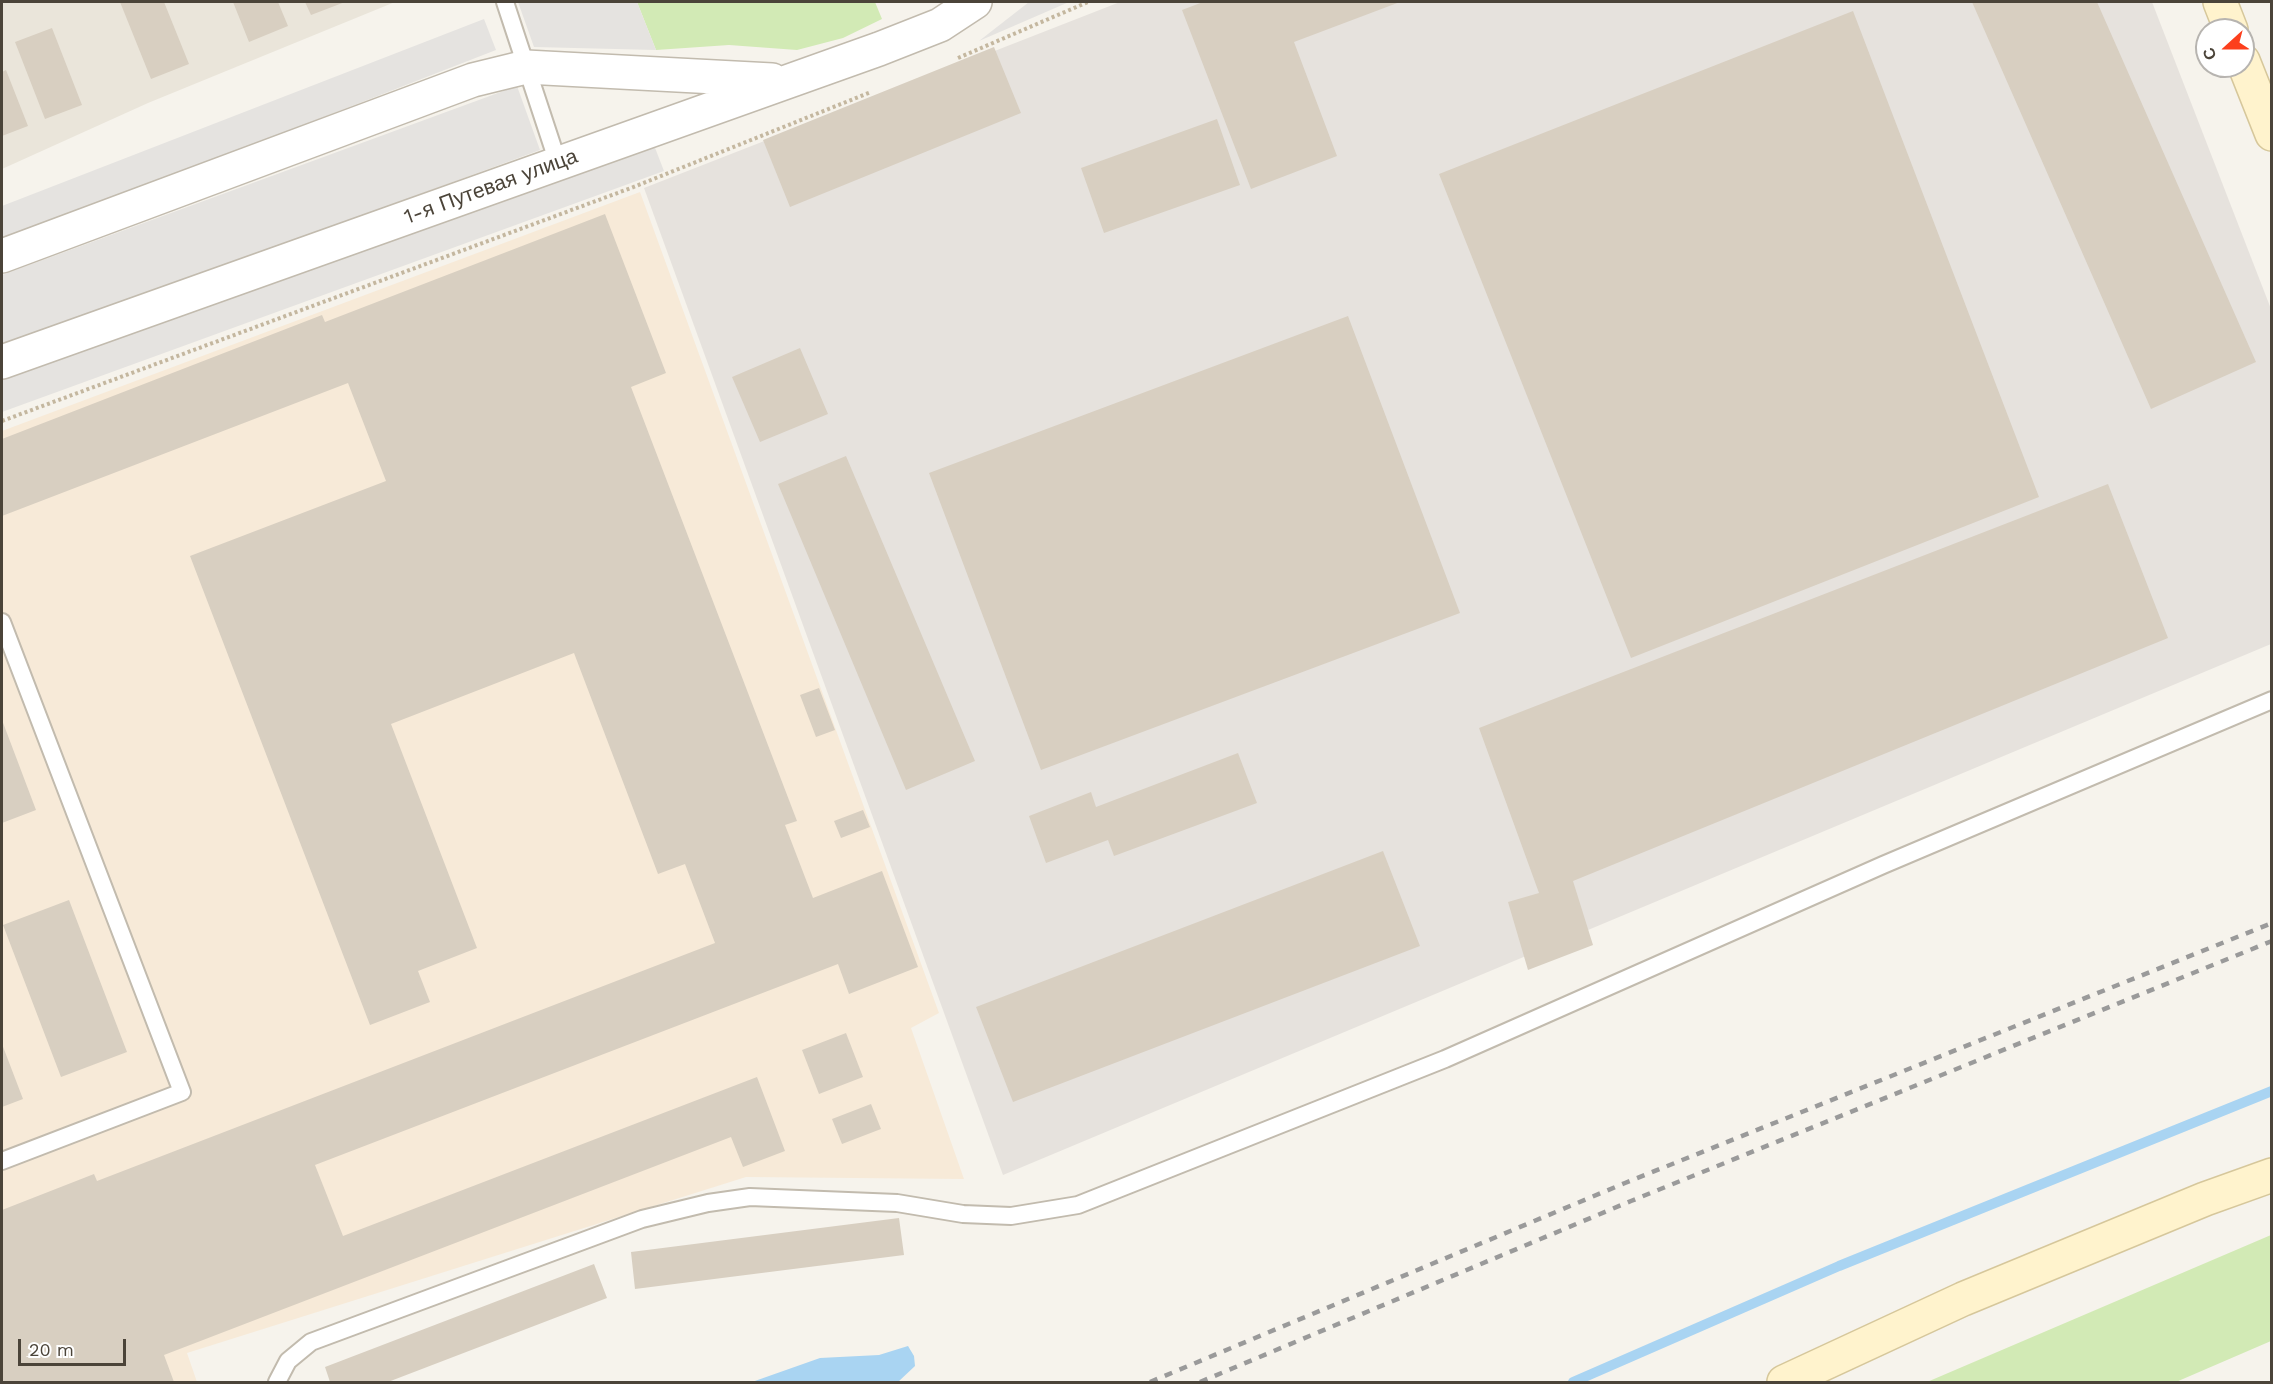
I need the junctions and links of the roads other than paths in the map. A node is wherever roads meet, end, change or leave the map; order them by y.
1 (505, 2) edge
2 (975, 2) edge
3 (2220, 2) edge
4 (2226, 18) edge
5 (526, 67) junction
6 (2250, 78) edge
7 (789, 81) junction
8 (2271, 134) edge
9 (558, 163) junction
10 (2, 256) edge
11 (2, 362) edge
12 (2, 622) edge
13 (2271, 700) edge
14 (2, 1161) edge
15 (2271, 1175) edge
16 (277, 1383) edge
17 (1784, 1383) edge

1 - 5 lane
2 - 7 street, 1-я Путевая улица
3 - 4 main road
5 - 7 street
5 - 9 lane
5 - 10 street
6 - 8 main road
7 - 9 street, 1-я Путевая улица
9 - 11 street, 1-я Путевая улица
12 - 14 lane
13 - 16 lane
15 - 17 main road

